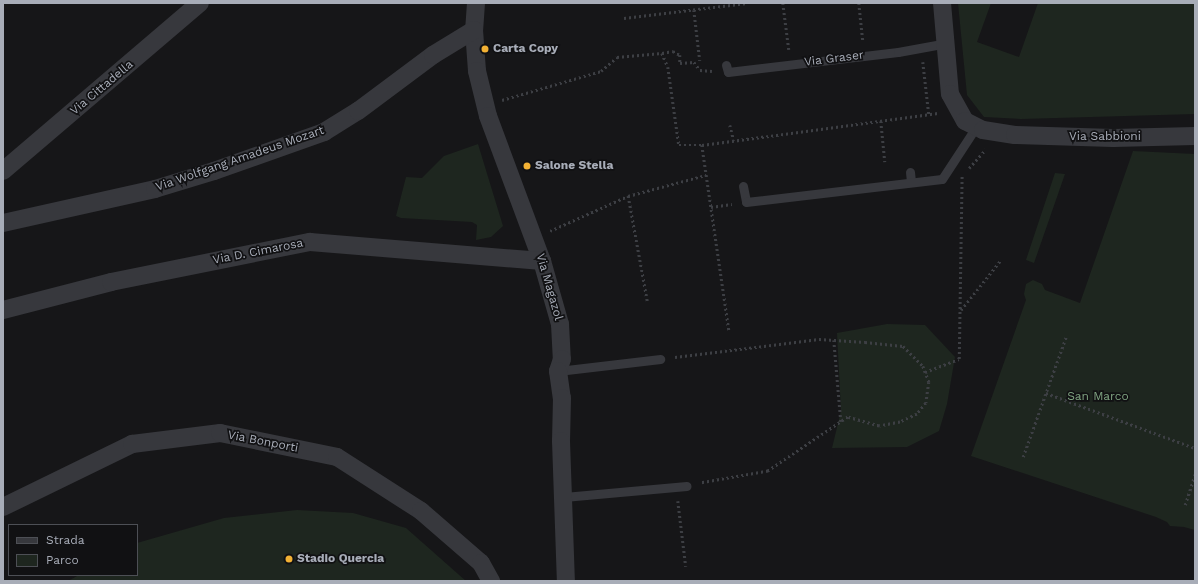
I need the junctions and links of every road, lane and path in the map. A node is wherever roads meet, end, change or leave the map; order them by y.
1 (200, 3) edge
2 (476, 3) edge
3 (747, 3) edge
4 (784, 3) edge
5 (859, 3) edge
6 (942, 3) edge
7 (694, 10) junction
8 (624, 18) dead end
9 (474, 30) junction
10 (863, 40) dead end
11 (947, 43) junction
12 (921, 48) junction
13 (789, 50) dead end
14 (662, 53) junction
15 (700, 61) dead end
16 (727, 68) joint
17 (485, 105) junction
18 (881, 121) junction
19 (730, 125) dead end
20 (976, 127) junction
21 (1008, 134) junction
22 (1195, 136) edge
23 (734, 141) junction
24 (702, 145) junction
25 (885, 162) dead end
26 (967, 170) dead end
27 (3, 171) edge
28 (910, 172) dead end
29 (706, 175) junction
30 (962, 175) dead end
31 (911, 182) junction
32 (743, 186) dead end
33 (628, 196) junction
34 (746, 202) junction
35 (711, 207) junction
36 (3, 223) edge
37 (533, 238) junction
38 (542, 261) junction
39 (1000, 261) dead end
40 (647, 301) dead end
41 (3, 310) edge
42 (960, 310) junction
43 (729, 330) dead end
44 (1066, 337) dead end
45 (834, 340) junction
46 (660, 359) joint
47 (558, 372) junction
48 (925, 372) junction
49 (1046, 393) junction
50 (841, 422) junction
51 (1195, 448) edge
52 (1023, 457) dead end
53 (1195, 474) edge
54 (687, 486) joint
55 (677, 496) dead end
56 (564, 497) junction
57 (1185, 504) dead end
58 (3, 507) edge
59 (686, 567) dead end
60 (491, 581) edge
61 (566, 581) edge

1 - 27 street, Via Cittadella
2 - 9 street, Via Magazol
3 - 7 path
4 - 13 path, Via Graser
5 - 10 path, Via Graser
6 - 11 street
7 - 8 path
7 - 15 path
9 - 17 street, Via Magazol
9 - 36 street, Via Wolfgang Amadeus Mozart
11 - 12 lane, Via Graser
11 - 20 street
12 - 16 lane, Via Graser
12 - 18 path
14 - 16 path
14 - 17 path
14 - 24 path
17 - 37 street, Via Magazol
18 - 23 path
18 - 25 path
19 - 23 path
20 - 21 street
20 - 31 lane
21 - 22 street, Via Sabbioni
21 - 26 path
23 - 24 path
24 - 29 path
28 - 31 lane
29 - 33 path
29 - 35 path
30 - 42 path
31 - 34 lane
32 - 34 lane
33 - 37 path
33 - 40 path
34 - 35 path
35 - 43 path
37 - 38 street, Via Magazol
38 - 41 street, Via D. Cimarosa
38 - 47 street, Via Magazol
39 - 42 path
42 - 48 path
44 - 49 path
45 - 46 path
45 - 48 path
45 - 50 path
46 - 47 lane
47 - 56 street, Via Magazol
48 - 50 path
49 - 51 path
49 - 52 path
50 - 54 path
53 - 57 path
54 - 56 lane
55 - 59 path
56 - 61 street, Via Magazol
58 - 60 street, Via Bonporti

